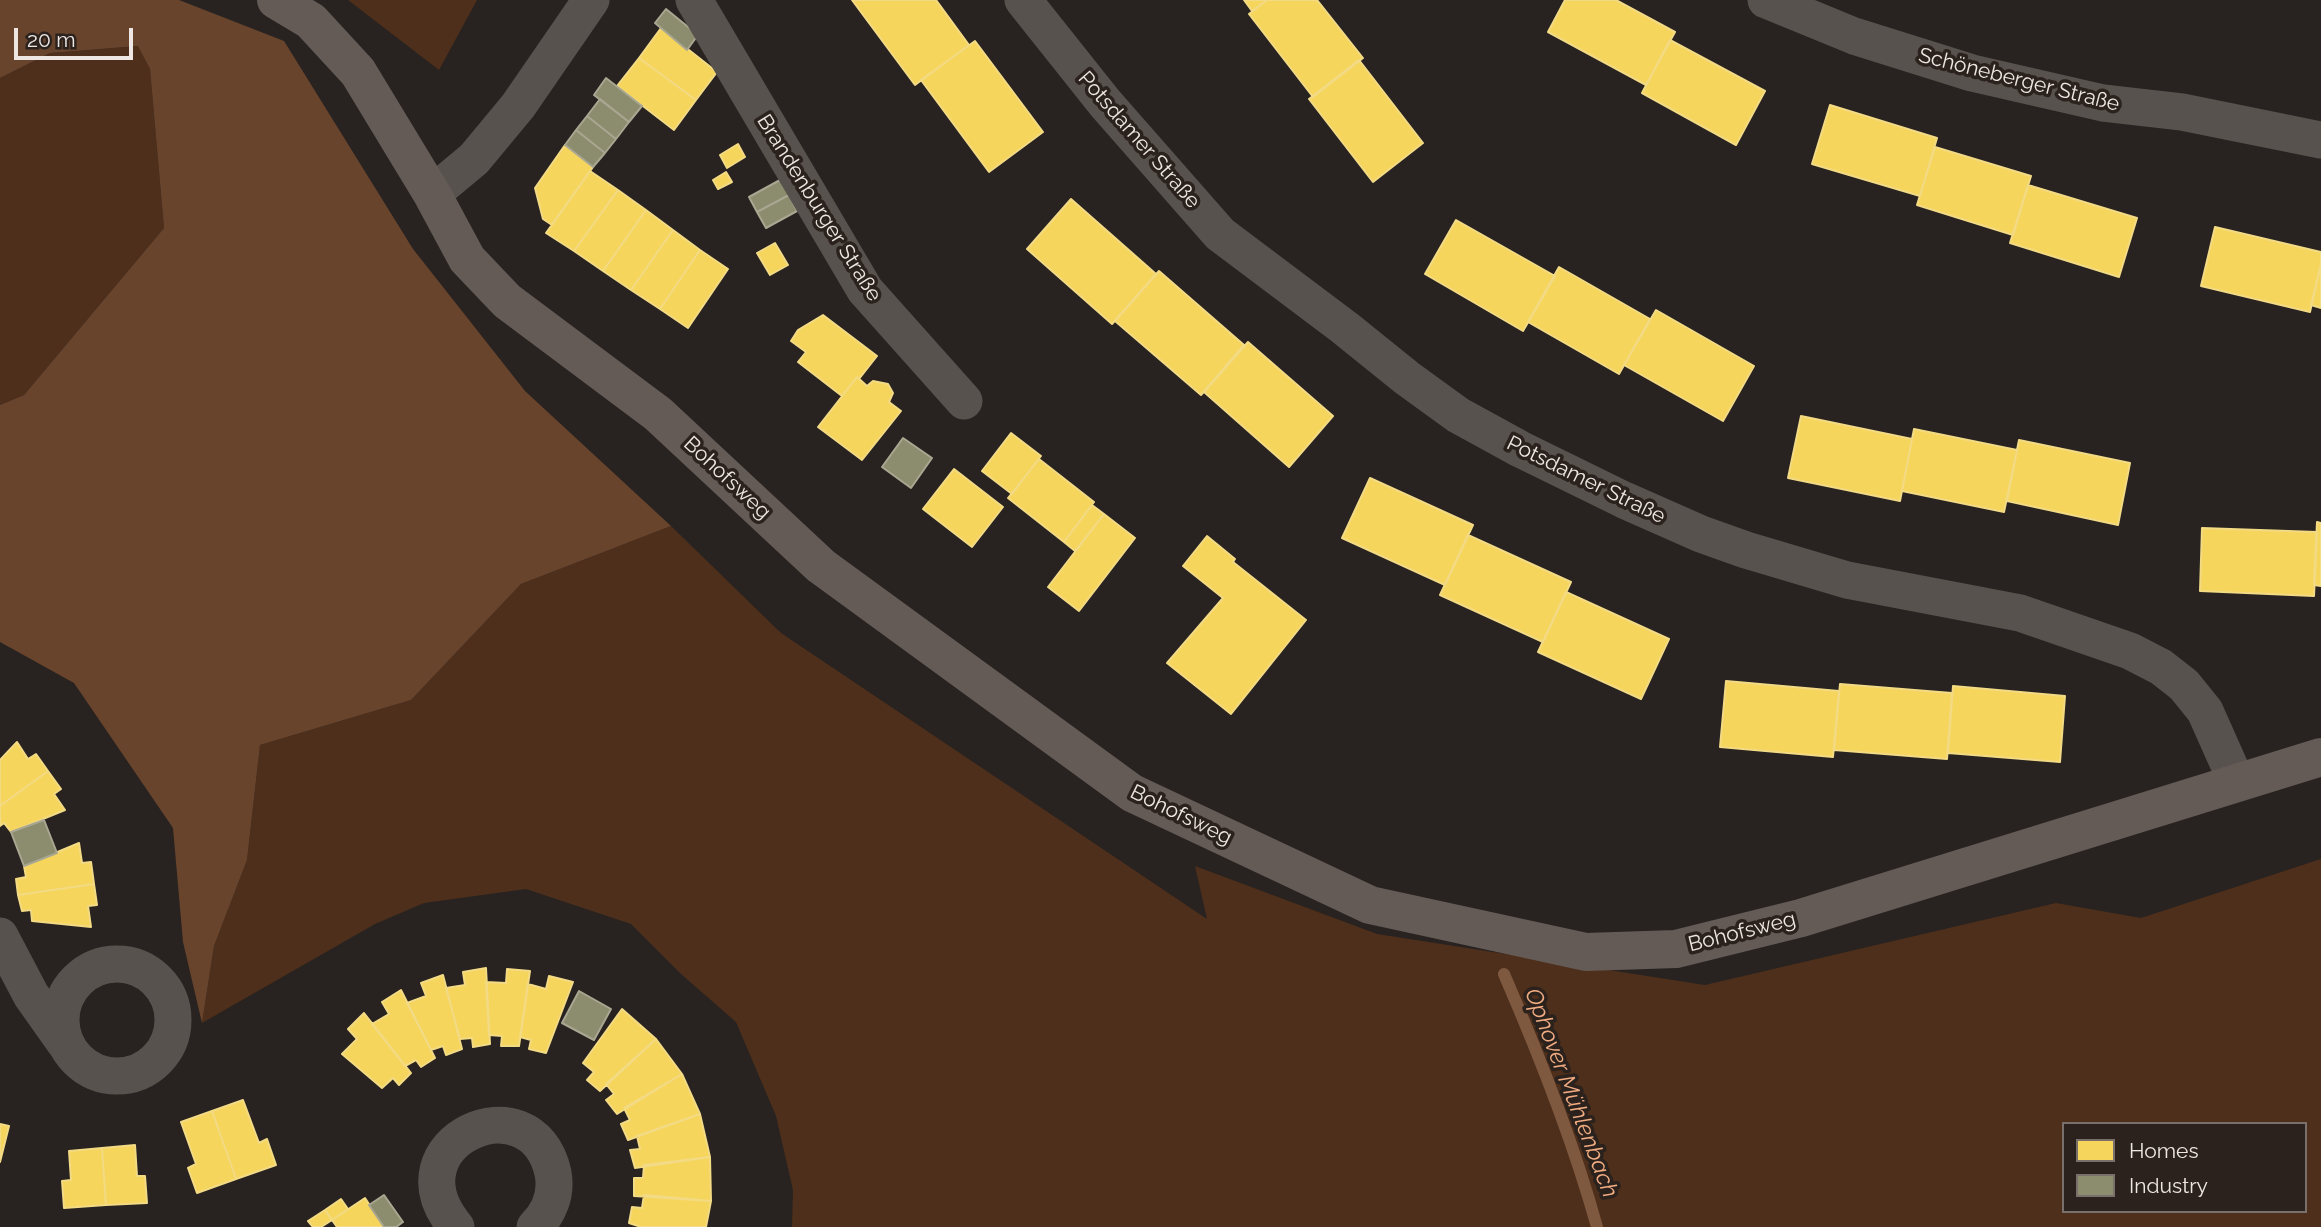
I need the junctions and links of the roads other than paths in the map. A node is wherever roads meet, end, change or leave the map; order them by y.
1 (276, 0) edge
2 (590, 0) edge
3 (694, 0) edge
4 (1023, 0) edge
5 (1766, 0) edge
6 (2321, 140) edge
7 (432, 194) junction
8 (964, 401) dead end
9 (2321, 757) edge
10 (2237, 783) junction
11 (0, 936) edge
12 (65, 1043) dead end
13 (456, 1227) edge
14 (535, 1227) edge

1 - 7 street, Bohofsweg
2 - 7 street
3 - 8 street, Brandenburger Straße
4 - 10 street, Potsdamer Straße
5 - 6 street, Schöneberger Straße
7 - 10 street, Bohofsweg
9 - 10 street, Bohofsweg
11 - 12 street
13 - 14 street

